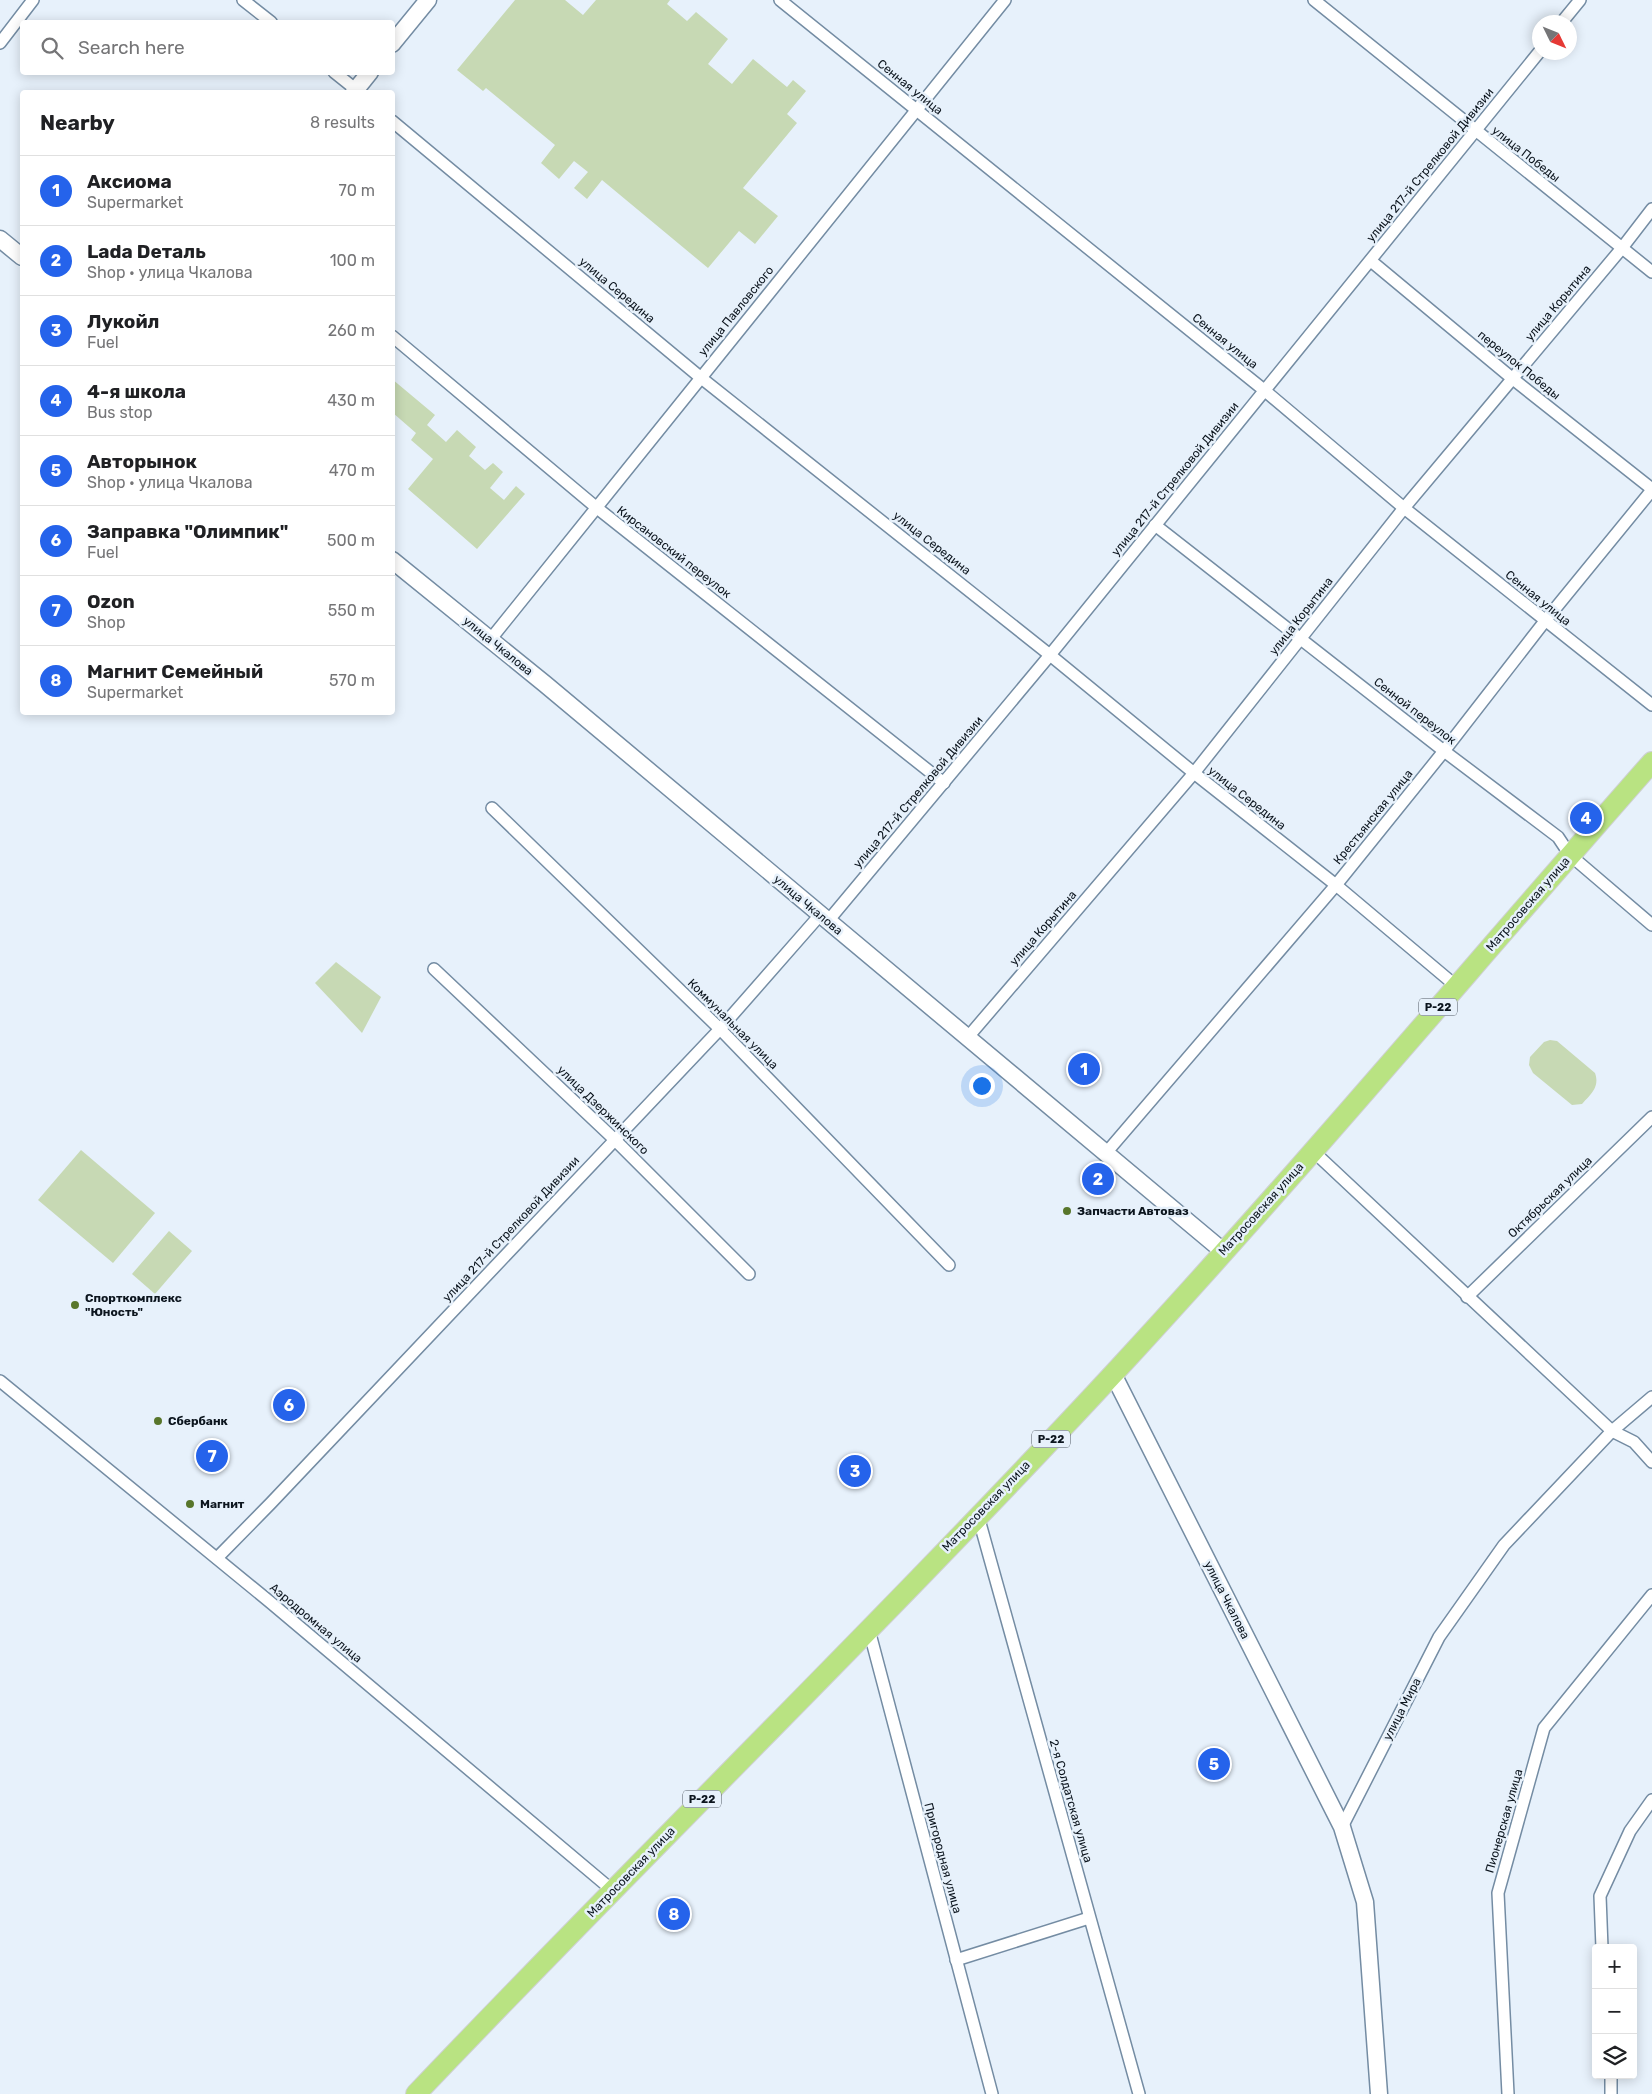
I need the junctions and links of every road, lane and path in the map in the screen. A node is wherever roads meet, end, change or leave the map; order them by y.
1 (33, 0) edge
2 (243, 0) edge
3 (428, 0) edge
4 (780, 0) edge
5 (1005, 0) edge
6 (1314, 0) edge
7 (1580, 0) edge
8 (1568, 15) edge
9 (269, 20) edge
10 (395, 40) edge
11 (0, 42) edge
12 (1533, 60) edge
13 (337, 75) edge
14 (368, 75) edge
15 (354, 90) edge
16 (357, 90) edge
17 (918, 110) junction
18 (395, 123) edge
19 (1476, 132) junction
20 (1652, 209) edge
21 (0, 239) edge
22 (1622, 248) junction
23 (20, 255) edge
24 (1371, 261) junction
25 (1652, 272) edge
26 (395, 339) edge
27 (700, 377) junction
28 (1513, 379) junction
29 (1264, 390) junction
30 (1652, 490) edge
31 (597, 508) junction
32 (1404, 508) junction
33 (1156, 525) junction
34 (395, 562) edge
35 (1545, 621) junction
36 (1301, 638) junction
37 (490, 640) junction
38 (1050, 655) junction
39 (1652, 705) edge
40 (1444, 751) junction
41 (1652, 762) edge
42 (1194, 773) junction
43 (944, 783) junction
44 (492, 808) dead end
45 (1570, 855) junction
46 (1336, 885) junction
47 (824, 918) junction
48 (1652, 925) edge
49 (434, 969) dead end
50 (1456, 986) junction
51 (720, 1029) junction
52 (968, 1037) junction
53 (1652, 1117) edge
54 (614, 1139) junction
55 (1313, 1151) junction
56 (1106, 1153) junction
57 (1224, 1252) junction
58 (949, 1265) dead end
59 (749, 1274) dead end
60 (1467, 1297) junction
61 (1113, 1374) junction
62 (0, 1381) edge
63 (1652, 1397) edge
64 (1612, 1431) junction
65 (1652, 1462) edge
66 (978, 1516) junction
67 (217, 1558) junction
68 (1652, 1595) edge
69 (869, 1630) junction
70 (1652, 1800) edge
71 (1342, 1827) junction
72 (612, 1890) junction
73 (1089, 1918) junction
74 (1602, 1944) edge
75 (956, 1960) junction
76 (1611, 2079) edge
77 (416, 2094) edge
78 (992, 2094) edge
79 (1139, 2094) edge
80 (1379, 2094) edge
81 (1508, 2094) edge
82 (1612, 2094) edge

1 - 11 street
2 - 9 street
3 - 10 street
4 - 17 street, Сенная улица
5 - 17 street, улица Павловского
6 - 19 street, улица Победы
7 - 8 street
12 - 19 street, улица 217-й Стрелковой Дивизии
13 - 15 street
14 - 16 street
17 - 27 street, улица Павловского
17 - 29 street, Сенная улица
18 - 27 street, улица Середина
19 - 22 street, улица Победы
19 - 24 street, улица 217-й Стрелковой Дивизии
20 - 22 street, улица Корытина
21 - 23 street
22 - 25 street, улица Победы
22 - 28 street, улица Корытина
24 - 28 street, переулок Победы
24 - 29 street, улица 217-й Стрелковой Дивизии
26 - 31 street, Кирсановский переулок
27 - 31 street, улица Павловского
27 - 38 street, улица Середина
28 - 30 street, переулок Победы
28 - 32 street, улица Корытина
29 - 32 street, Сенная улица
29 - 33 street, улица 217-й Стрелковой Дивизии
30 - 35 street, Крестьянская улица
31 - 37 street, улица Павловского
31 - 43 street, Кирсановский переулок
32 - 35 street, Сенная улица
32 - 36 street, улица Корытина
33 - 36 street, Сенной переулок
33 - 38 street, улица 217-й Стрелковой Дивизии
34 - 37 street, улица Чкалова
35 - 39 street, Сенная улица
35 - 40 street, Крестьянская улица
36 - 40 street, Сенной переулок
36 - 42 street, улица Корытина
37 - 47 street, улица Чкалова
38 - 42 street, улица Середина
38 - 43 street, улица 217-й Стрелковой Дивизии
40 - 45 street, Сенной переулок
40 - 46 street, Крестьянская улица
41 - 45 highway, Матросовская улица / Р-22
42 - 46 street, улица Середина
42 - 52 street, улица Корытина
43 - 47 street, улица 217-й Стрелковой Дивизии
44 - 51 street, Коммунальная улица
45 - 48 street, Сенной переулок
45 - 50 highway, Матросовская улица / Р-22
46 - 50 street, улица Середина
46 - 56 street, Крестьянская улица
47 - 51 street, улица 217-й Стрелковой Дивизии
47 - 52 street, улица Чкалова
49 - 54 street, улица Дзержинского
50 - 55 highway, Матросовская улица / Р-22
51 - 54 street, улица 217-й Стрелковой Дивизии
51 - 58 street, Коммунальная улица
52 - 56 street, улица Чкалова
53 - 60 street, Октябрьская улица
54 - 59 street, улица Дзержинского
54 - 67 street, улица 217-й Стрелковой Дивизии
55 - 57 highway, Матросовская улица / Р-22
55 - 60 street
56 - 57 street, улица Чкалова
57 - 61 highway, Матросовская улица / Р-22
60 - 64 street
61 - 66 highway, Матросовская улица / Р-22
61 - 71 street, улица Чкалова
62 - 67 street, Аэродромная улица
63 - 64 street, улица Мира
64 - 65 street
64 - 71 street, улица Мира
66 - 69 highway, Матросовская улица / Р-22
66 - 73 street, 2-я Солдатская улица
67 - 72 street, Аэродромная улица
68 - 81 street, Пионерская улица
69 - 72 highway, Матросовская улица / Р-22
69 - 75 street, Пригородная улица
70 - 74 street
71 - 80 street
72 - 77 highway, Матросовская улица / Р-22
73 - 75 street
73 - 79 street, 2-я Солдатская улица
75 - 78 street, Пригородная улица
76 - 82 street

